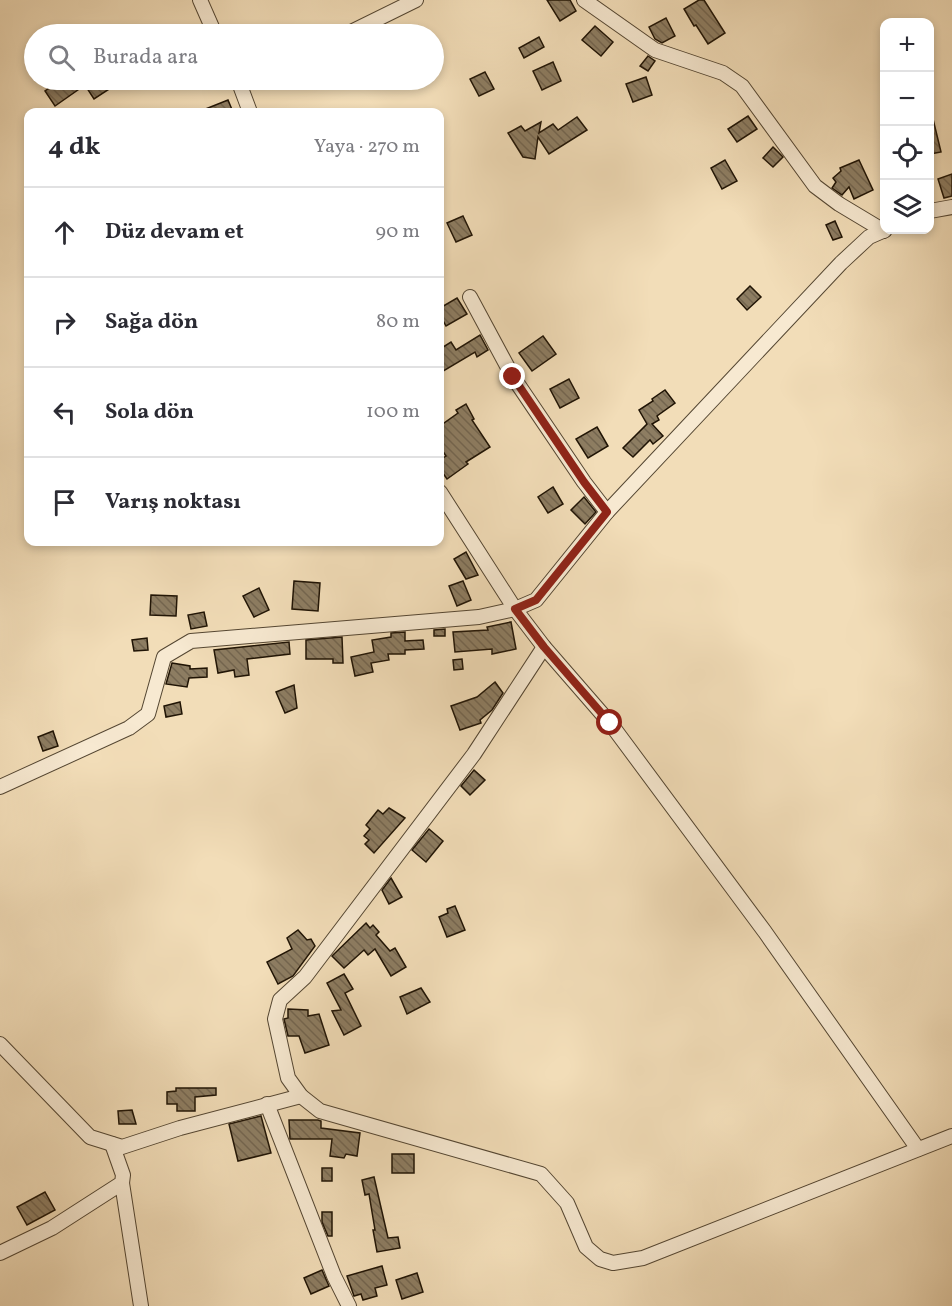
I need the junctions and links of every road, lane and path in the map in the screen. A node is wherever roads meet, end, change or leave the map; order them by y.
1 (200, 0) edge
2 (416, 0) edge
3 (584, 0) edge
4 (211, 24) edge
5 (367, 24) edge
6 (244, 90) edge
7 (249, 108) edge
8 (952, 207) edge
9 (934, 210) edge
10 (880, 227) edge
11 (880, 232) edge
12 (470, 297) dead end
13 (444, 498) edge
14 (607, 512) junction
15 (515, 609) junction
16 (544, 647) junction
17 (0, 787) edge
18 (0, 1044) edge
19 (301, 1096) junction
20 (267, 1104) junction
21 (952, 1136) edge
22 (112, 1144) junction
23 (918, 1149) junction
24 (122, 1183) junction
25 (0, 1253) edge
26 (141, 1306) edge
27 (349, 1306) edge

1 - 4 street
2 - 5 street
3 - 10 street
6 - 7 street
8 - 9 street
11 - 14 street
12 - 14 street
13 - 15 street
14 - 15 street
15 - 16 street
15 - 17 street
16 - 19 street
16 - 23 street
18 - 22 street
19 - 20 street
19 - 23 street
20 - 22 street
20 - 27 street
21 - 23 street
22 - 24 street
24 - 25 street
24 - 26 street

